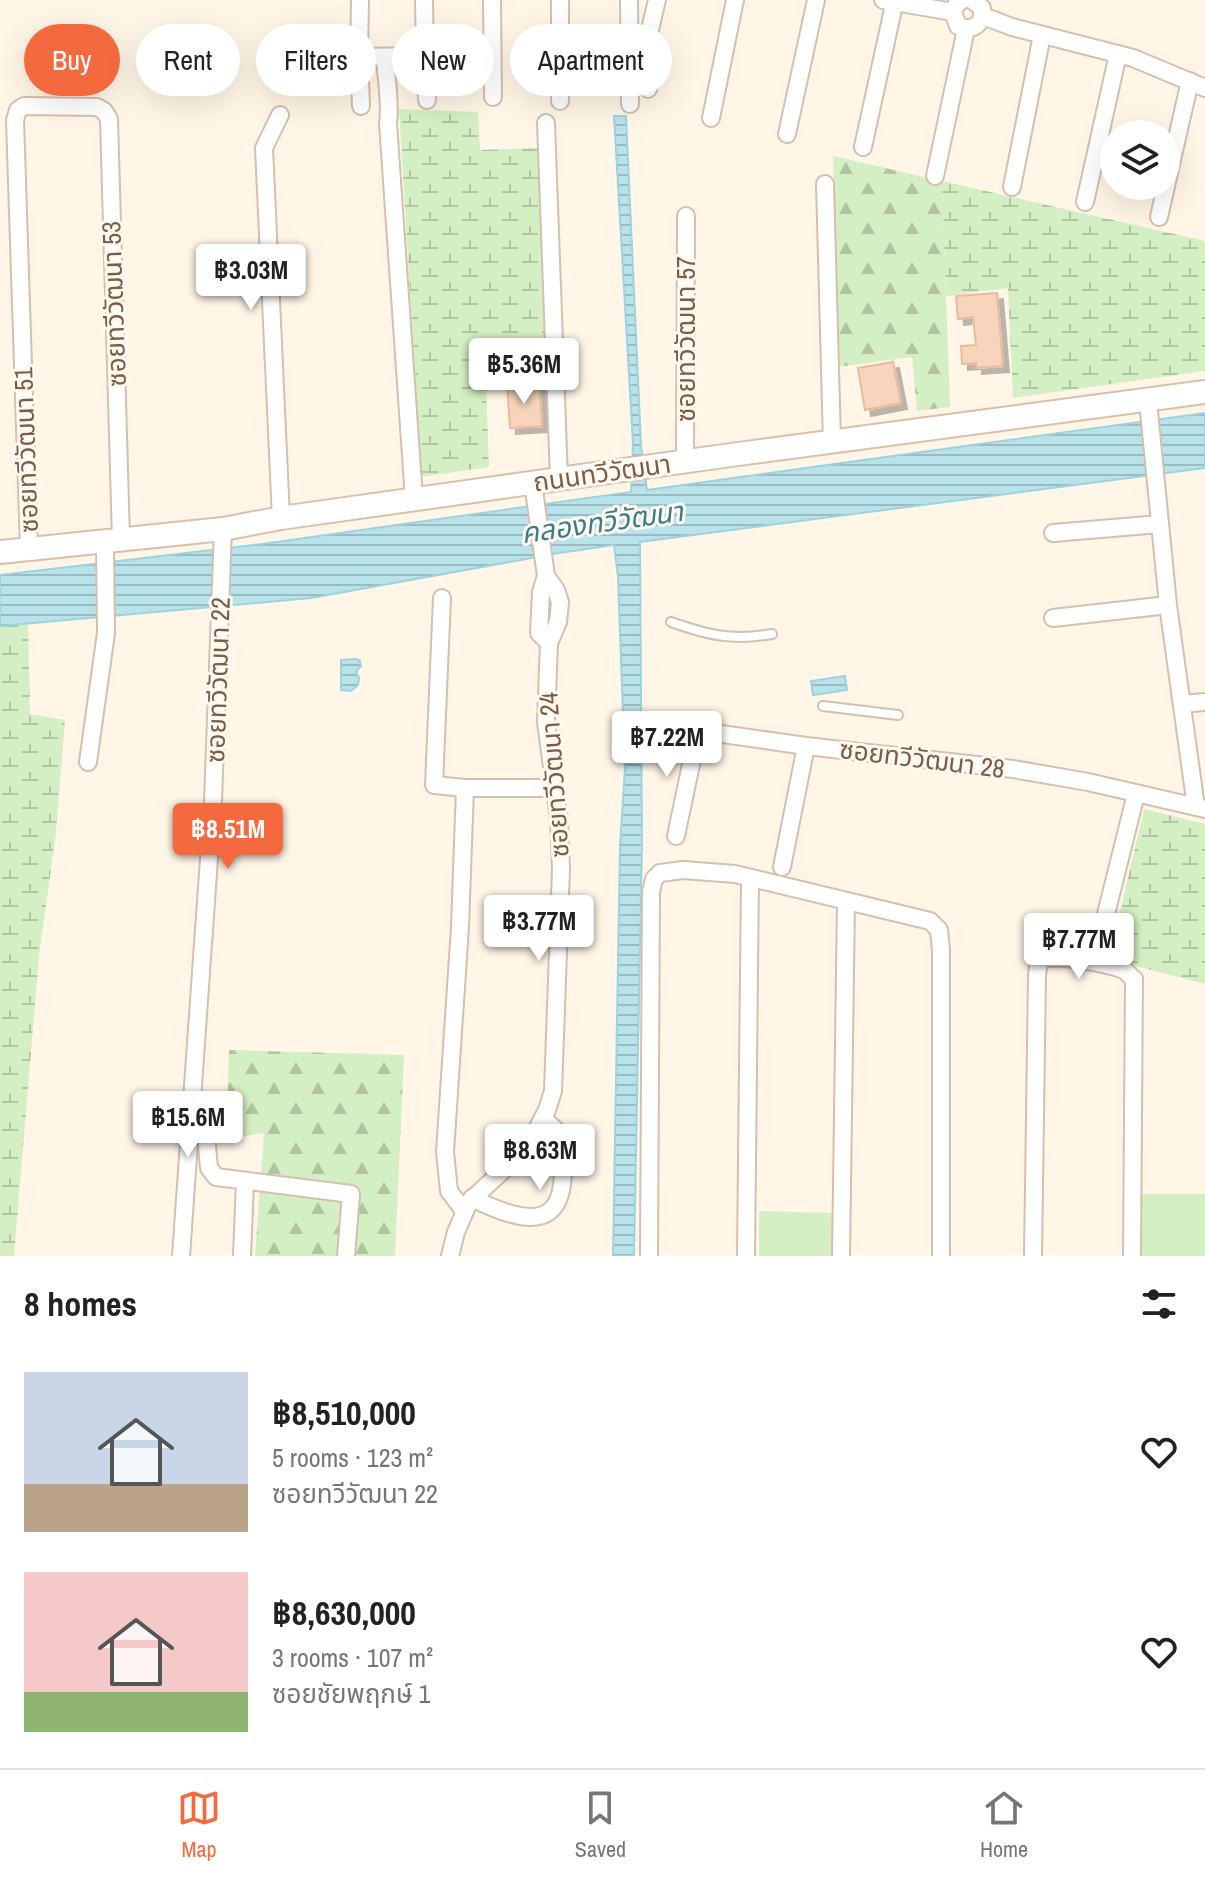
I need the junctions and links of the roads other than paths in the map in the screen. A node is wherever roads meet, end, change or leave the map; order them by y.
1 (360, 0) edge
2 (424, 0) edge
3 (492, 0) edge
4 (560, 0) edge
5 (629, 0) edge
6 (657, 0) edge
7 (735, 0) edge
8 (816, 0) edge
9 (972, 0) edge
10 (891, 1) edge
11 (958, 6) edge
12 (983, 16) junction
13 (360, 24) edge
14 (424, 24) edge
15 (651, 24) edge
16 (966, 29) junction
17 (1042, 35) junction
18 (1118, 54) junction
19 (376, 57) edge
20 (385, 57) junction
21 (392, 57) edge
22 (1198, 84) edge
23 (361, 96) edge
24 (427, 96) edge
25 (493, 97) dead end
26 (427, 100) dead end
27 (560, 101) dead end
28 (630, 104) dead end
29 (63, 106) joint
30 (361, 106) dead end
31 (280, 115) dead end
32 (711, 118) dead end
33 (546, 123) dead end
34 (787, 134) dead end
35 (1180, 141) edge
36 (863, 147) dead end
37 (935, 176) dead end
38 (825, 184) dead end
39 (1012, 187) dead end
40 (1163, 200) edge
41 (1085, 202) dead end
42 (686, 216) dead end
43 (1159, 217) dead end
44 (1205, 392) edge
45 (1148, 401) junction
46 (832, 442) junction
47 (685, 461) junction
48 (559, 479) junction
49 (533, 483) junction
50 (414, 499) junction
51 (281, 518) junction
52 (1160, 524) junction
53 (1053, 533) dead end
54 (223, 539) junction
55 (111, 547) junction
56 (29, 549) junction
57 (0, 552) edge
58 (442, 598) dead end
59 (1168, 605) junction
60 (1053, 618) dead end
61 (671, 622) dead end
62 (772, 634) dead end
63 (1205, 702) edge
64 (1182, 704) junction
65 (823, 706) dead end
66 (898, 715) dead end
67 (645, 723) dead end
68 (698, 731) junction
69 (806, 746) junction
70 (88, 762) dead end
71 (465, 788) junction
72 (554, 788) junction
73 (1136, 794) junction
74 (1201, 808) edge
75 (676, 836) dead end
76 (782, 867) dead end
77 (750, 878) junction
78 (846, 901) junction
79 (1099, 942) dead end
80 (191, 1118) junction
81 (543, 1118) junction
82 (245, 1183) junction
83 (468, 1204) junction
84 (181, 1256) edge
85 (242, 1256) edge
86 (346, 1256) edge
87 (450, 1256) edge
88 (649, 1256) edge
89 (746, 1256) edge
90 (841, 1256) edge
91 (941, 1256) edge
92 (1033, 1256) edge
93 (1132, 1256) edge

1 - 13 street
2 - 14 street
3 - 25 street
4 - 27 street
5 - 28 street
6 - 15 street
7 - 32 street
8 - 34 street
9 - 12 street
10 - 11 street
10 - 36 street
11 - 16 street
12 - 16 street
12 - 17 street
16 - 37 street
17 - 18 street
17 - 39 street
18 - 22 street
18 - 41 street
19 - 20 street
20 - 21 street
20 - 50 street
22 - 35 street
23 - 30 street
24 - 26 street
29 - 55 street, ซอยทวีวัฒนา 53
29 - 56 street, ซอยทวีวัฒนา 51
31 - 51 street
33 - 48 street
38 - 46 street
40 - 43 street
42 - 47 street, ซอยทวีวัฒนา 57
44 - 45 main road, ถนนทวีวัฒนา
45 - 46 main road, ถนนทวีวัฒนา
45 - 52 street, ซอยทวีวัฒนา 28
46 - 47 main road, ถนนทวีวัฒนา
47 - 48 main road, ถนนทวีวัฒนา
48 - 49 main road, ถนนทวีวัฒนา
49 - 50 main road, ถนนทวีวัฒนา
49 - 72 street, ซอยทวีวัฒนา 24
50 - 51 main road, ถนนทวีวัฒนา
51 - 54 main road, ถนนทวีวัฒนา
52 - 53 street
52 - 59 street, ซอยทวีวัฒนา 28
54 - 55 main road, ถนนทวีวัฒนา
54 - 80 street, ซอยทวีวัฒนา 22
55 - 56 main road, ถนนทวีวัฒนา
55 - 70 street, ซอยทวีวัฒนา 53
56 - 57 main road, ถนนทวีวัฒนา
58 - 71 street
59 - 60 street
59 - 64 street, ซอยทวีวัฒนา 28
61 - 62 lane
63 - 64 street
64 - 74 street, ซอยทวีวัฒนา 28
65 - 66 lane
67 - 68 street, ซอยทวีวัฒนา 28
68 - 69 street, ซอยทวีวัฒนา 28
68 - 75 street
69 - 73 street, ซอยทวีวัฒนา 28
69 - 76 street
71 - 72 street
71 - 83 street
72 - 81 street, ซอยทวีวัฒนา 24
73 - 74 street, ซอยทวีวัฒนา 28
73 - 79 street
77 - 78 street
77 - 88 street
77 - 89 street
78 - 90 street
78 - 91 street
80 - 82 street
80 - 84 street, ซอยทวีวัฒนา 22
81 - 83 street, ซอยทวีวัฒนา 24
81 - 83 street
82 - 85 street
82 - 86 street
83 - 87 street
92 - 93 street

